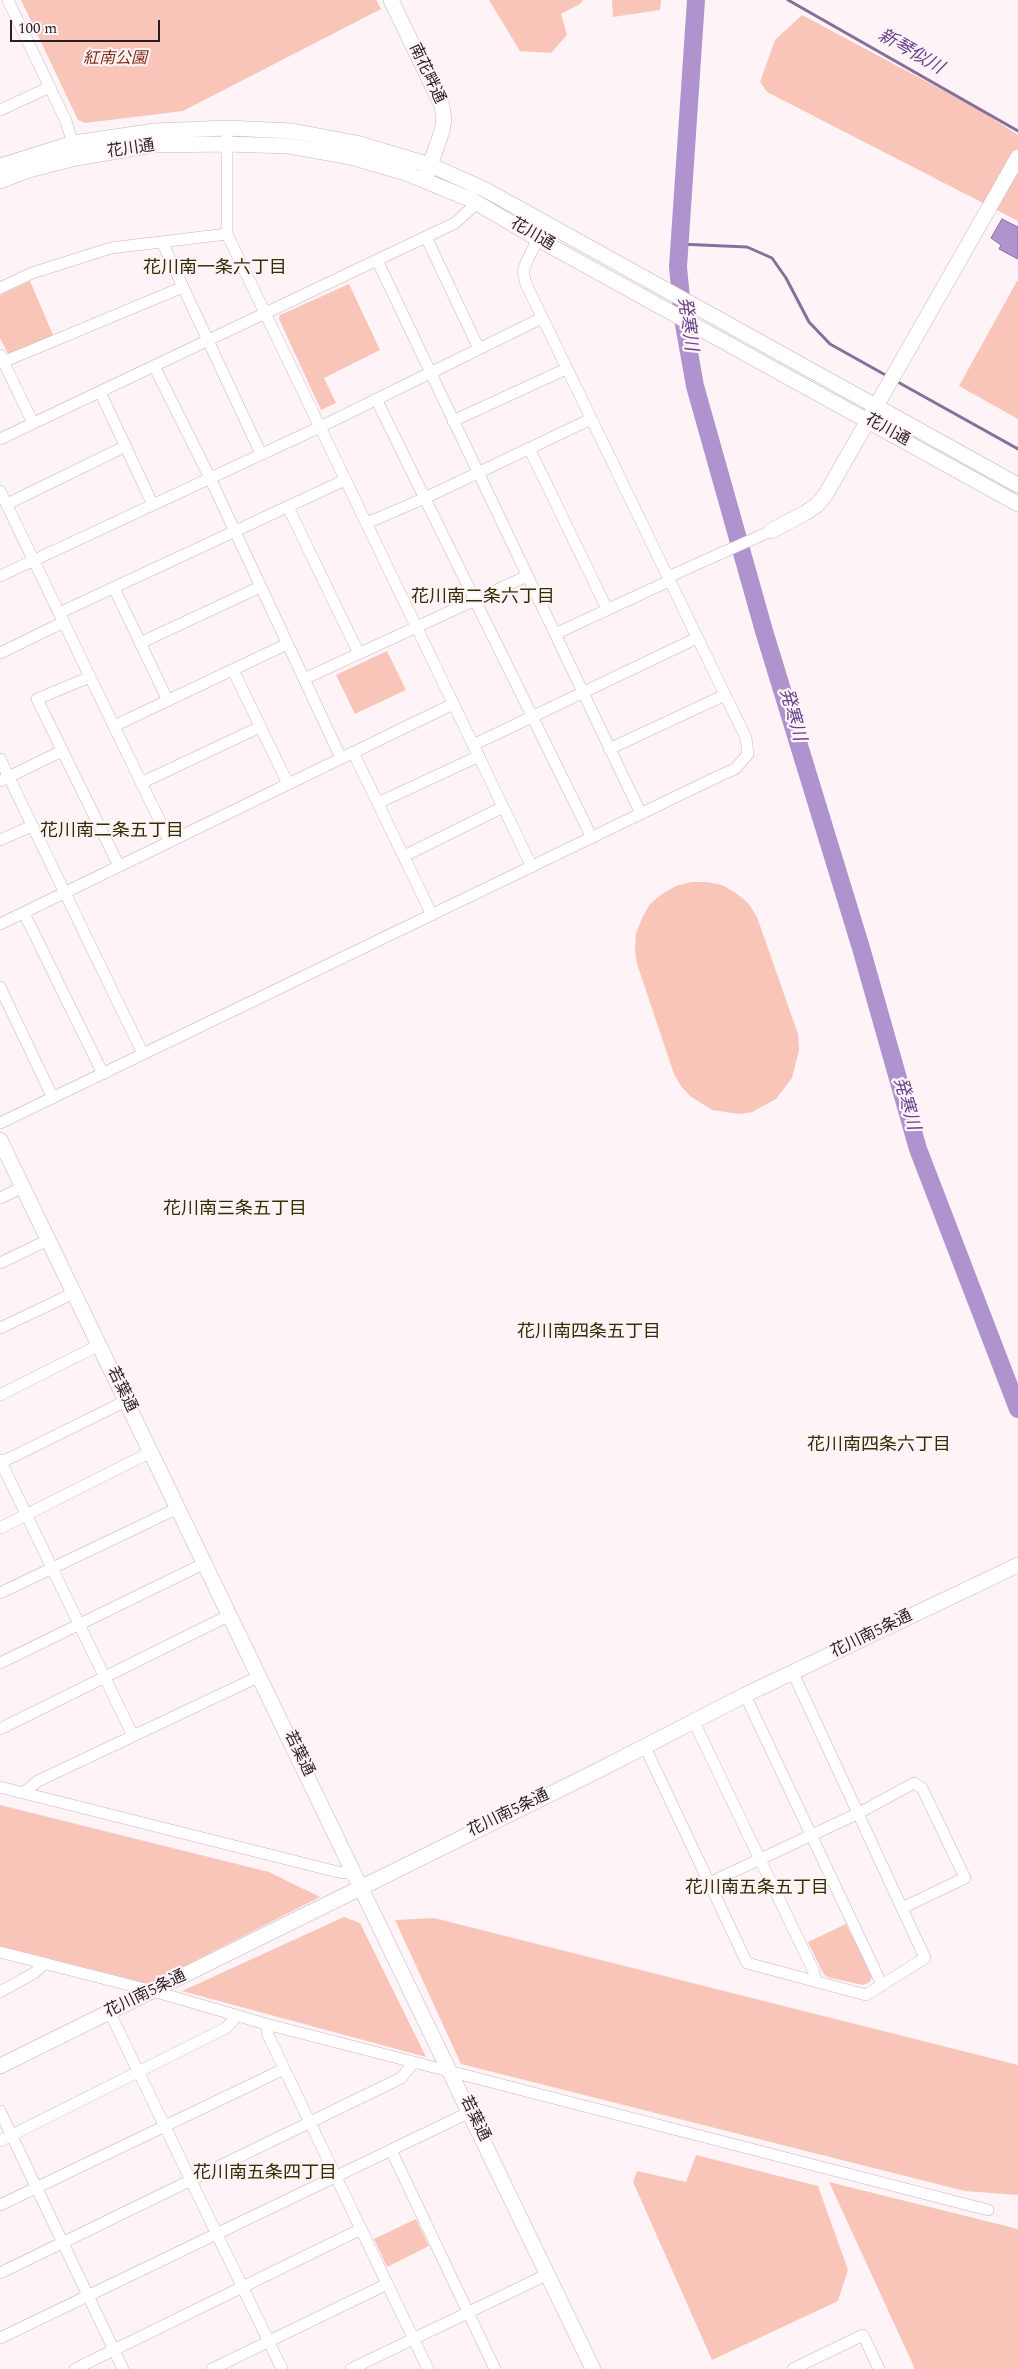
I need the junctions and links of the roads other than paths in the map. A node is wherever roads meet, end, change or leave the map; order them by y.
1 (8, 0) edge
2 (391, 0) edge
3 (50, 87) junction
4 (0, 110) edge
5 (226, 136) junction
6 (75, 150) junction
7 (1018, 157) edge
8 (0, 166) edge
9 (427, 172) junction
10 (0, 181) edge
11 (477, 203) junction
12 (545, 224) junction
13 (227, 234) junction
14 (426, 237) junction
15 (538, 239) junction
16 (162, 242) junction
17 (377, 260) junction
18 (0, 288) edge
19 (183, 288) junction
20 (265, 314) junction
21 (542, 318) junction
22 (208, 340) junction
23 (479, 349) junction
24 (2, 358) edge
25 (154, 366) junction
26 (566, 369) junction
27 (430, 373) junction
28 (100, 392) junction
29 (376, 399) junction
30 (876, 406) junction
31 (591, 419) junction
32 (868, 420) junction
33 (453, 421) junction
34 (33, 424) junction
35 (320, 427) junction
36 (0, 439) edge
37 (126, 446) junction
38 (528, 448) junction
39 (261, 454) junction
40 (477, 472) junction
41 (210, 478) junction
42 (345, 480) junction
43 (1018, 485) edge
44 (425, 498) junction
45 (3, 499) edge
46 (1018, 504) edge
47 (154, 505) junction
48 (288, 506) junction
49 (367, 523) junction
50 (772, 531) joint
51 (234, 532) junction
52 (34, 561) junction
53 (0, 576) edge
54 (527, 576) junction
55 (668, 579) junction
56 (260, 587) junction
57 (114, 588) junction
58 (475, 600) junction
59 (607, 609) junction
60 (61, 618) junction
61 (417, 626) junction
62 (555, 634) junction
63 (697, 638) junction
64 (140, 643) junction
65 (287, 644) junction
66 (0, 653) edge
67 (359, 654) junction
68 (233, 670) junction
69 (90, 677) junction
70 (304, 679) junction
71 (582, 691) junction
72 (725, 695) junction
73 (168, 701) junction
74 (454, 704) junction
75 (532, 716) junction
76 (114, 726) junction
77 (260, 728) junction
78 (473, 745) junction
79 (609, 749) junction
80 (62, 751) junction
81 (353, 752) junction
82 (479, 756) junction
83 (341, 758) junction
84 (0, 759) edge
85 (4, 780) edge
86 (141, 783) junction
87 (288, 784) junction
88 (378, 803) junction
89 (503, 807) junction
90 (641, 814) junction
91 (32, 826) junction
92 (592, 838) junction
93 (0, 840) edge
94 (170, 842) junction
95 (404, 856) junction
96 (120, 866) junction
97 (532, 867) junction
98 (64, 893) junction
99 (24, 913) junction
100 (432, 915) junction
101 (0, 924) edge
102 (0, 987) edge
103 (143, 1054) junction
104 (103, 1074) junction
105 (52, 1098) junction
106 (0, 1123) edge
107 (0, 1140) edge
108 (23, 1187) junction
109 (0, 1198) edge
110 (48, 1240) junction
111 (0, 1263) edge
112 (74, 1293) junction
113 (0, 1328) edge
114 (99, 1345) junction
115 (0, 1395) edge
116 (126, 1401) junction
117 (151, 1452) junction
118 (0, 1462) edge
119 (178, 1508) junction
120 (27, 1515) junction
121 (0, 1528) edge
122 (205, 1563) junction
123 (1018, 1564) edge
124 (52, 1568) junction
125 (0, 1593) edge
126 (230, 1615) junction
127 (80, 1625) junction
128 (0, 1663) edge
129 (793, 1672) junction
130 (260, 1676) junction
131 (106, 1678) junction
132 (745, 1695) junction
133 (694, 1722) junction
134 (0, 1729) edge
135 (133, 1736) junction
136 (645, 1747) junction
137 (0, 1787) edge
138 (23, 1792) junction
139 (858, 1813) junction
140 (811, 1834) junction
141 (760, 1858) junction
142 (359, 1880) junction
143 (709, 1884) junction
144 (902, 1908) junction
145 (0, 1952) edge
146 (44, 1964) junction
147 (815, 1981) junction
148 (882, 1985) junction
149 (0, 1992) edge
150 (153, 1992) junction
151 (110, 2013) junction
152 (237, 2016) junction
153 (266, 2024) junction
154 (414, 2062) junction
155 (0, 2066) edge
156 (284, 2069) junction
157 (450, 2071) junction
158 (138, 2072) junction
159 (0, 2111) edge
160 (470, 2112) junction
161 (309, 2121) junction
162 (164, 2125) junction
163 (12, 2136) junction
164 (0, 2141) edge
165 (391, 2150) junction
166 (335, 2176) junction
167 (190, 2179) junction
168 (36, 2188) junction
169 (0, 2205) edge
170 (988, 2210) dead end
171 (361, 2229) junction
172 (216, 2233) junction
173 (63, 2242) junction
174 (0, 2272) edge
175 (548, 2274) junction
176 (387, 2284) junction
177 (242, 2287) junction
178 (89, 2297) junction
179 (469, 2312) junction
180 (0, 2338) edge
181 (414, 2339) junction
182 (269, 2341) junction
183 (114, 2350) junction
184 (808, 2366) edge
185 (74, 2369) edge
186 (123, 2369) edge
187 (212, 2369) edge
188 (282, 2369) edge
189 (351, 2369) edge
190 (428, 2369) edge
191 (495, 2369) edge
192 (594, 2369) edge
193 (793, 2369) edge
194 (879, 2369) edge

1 - 3 street
2 - 9 street, 南花畔通
3 - 4 street
3 - 6 street
5 - 6 street, 花川通
5 - 9 street, 花川通
5 - 13 street
6 - 8 street, 花川通
6 - 10 street, 花川通
7 - 30 street
9 - 11 street, 花川通
9 - 12 street, 花川通
11 - 14 street
11 - 15 street, 花川通
12 - 15 street
12 - 30 street, 花川通
13 - 16 street
13 - 20 street
14 - 17 street
14 - 23 street
15 - 21 street
15 - 32 street, 花川通
16 - 18 street
16 - 19 street
17 - 20 street
17 - 27 street
19 - 22 street
19 - 24 street
20 - 22 street
20 - 35 street
21 - 23 street
21 - 26 street
22 - 25 street
22 - 39 street
23 - 27 street
24 - 34 street
25 - 28 street
25 - 41 street
26 - 31 street
26 - 33 street
27 - 29 street
27 - 33 street
28 - 34 street
28 - 37 street
29 - 35 street
29 - 44 street
30 - 32 street
30 - 43 street, 花川通
31 - 38 street
31 - 55 street
32 - 46 street, 花川通
32 - 50 street
33 - 40 street
34 - 36 street
35 - 39 street
35 - 42 street
37 - 45 street
37 - 47 street
38 - 40 street
38 - 59 street
39 - 41 street
40 - 44 street
40 - 54 street
41 - 47 street
41 - 51 street
42 - 48 street
42 - 49 street
44 - 49 street
44 - 58 street
45 - 52 street
47 - 52 street
48 - 51 street
48 - 67 street
49 - 61 street
50 - 55 street
51 - 56 street
51 - 57 street
52 - 53 street
52 - 60 street
54 - 58 street
54 - 62 street
55 - 59 street
55 - 63 street
56 - 64 street
56 - 65 street
57 - 60 street
57 - 64 street
58 - 61 street
58 - 75 street
59 - 62 street
60 - 66 street
60 - 69 street
61 - 67 street
61 - 74 street
62 - 71 street
63 - 71 street
63 - 72 street
64 - 73 street
65 - 68 street
65 - 70 street
67 - 70 street
68 - 73 street
68 - 77 street
69 - 76 street
69 - 80 street
70 - 83 street
71 - 75 street
71 - 79 street
72 - 79 street
72 - 90 street
73 - 76 street
74 - 78 street
74 - 81 street
75 - 78 street
75 - 92 street
76 - 86 street
77 - 86 street
77 - 87 street
78 - 82 street
79 - 90 street
80 - 85 street
80 - 96 street
81 - 83 street
81 - 88 street
82 - 88 street
82 - 89 street
83 - 87 street
84 - 85 street
85 - 91 street
86 - 94 street
87 - 94 street
88 - 95 street
89 - 95 street
89 - 97 street
90 - 92 street
91 - 93 street
91 - 98 street
92 - 97 street
94 - 96 street
95 - 100 street
96 - 98 street
97 - 100 street
98 - 99 street
98 - 103 street
99 - 101 street
99 - 104 street
100 - 103 street
102 - 105 street
103 - 104 street
104 - 105 street
105 - 106 street
107 - 108 street, 若葉通
108 - 109 street
108 - 110 street, 若葉通
110 - 111 street
110 - 112 street, 若葉通
112 - 113 street
112 - 114 street, 若葉通
114 - 115 street
114 - 116 street, 若葉通
116 - 117 street, 若葉通
116 - 118 street
117 - 119 street, 若葉通
117 - 120 street
118 - 120 street
119 - 122 street, 若葉通
119 - 124 street
120 - 121 street
120 - 124 street
122 - 126 street, 若葉通
122 - 127 street
123 - 129 street, 花川南5条通
124 - 125 street
124 - 127 street
126 - 130 street, 若葉通
126 - 131 street
127 - 128 street
127 - 131 street
129 - 132 street, 花川南5条通
129 - 139 street
130 - 135 street
130 - 142 street, 若葉通
131 - 134 street
131 - 135 street
132 - 133 street, 花川南5条通
132 - 140 street
133 - 136 street, 花川南5条通
133 - 141 street
135 - 138 street
136 - 142 street, 花川南5条通
136 - 143 street
137 - 138 street
138 - 142 street
139 - 140 street
139 - 144 street
139 - 144 street
140 - 141 street
140 - 148 street
141 - 143 street
141 - 147 street
142 - 150 street, 花川南5条通
142 - 157 street, 若葉通
143 - 147 street
144 - 148 street
145 - 146 street
146 - 149 street
146 - 150 street
147 - 148 street
150 - 151 street, 花川南5条通
150 - 152 street
151 - 155 street, 花川南5条通
151 - 158 street
152 - 153 street
152 - 158 street
153 - 154 street
153 - 156 street
154 - 157 street
154 - 161 street
156 - 161 street
156 - 162 street
157 - 160 street, 若葉通
157 - 170 street
158 - 162 street
158 - 163 street
159 - 163 street
160 - 165 street
160 - 175 street, 若葉通
161 - 166 street
161 - 167 street
162 - 167 street
162 - 168 street
163 - 164 street
163 - 168 street
165 - 166 street
165 - 179 street
166 - 171 street
166 - 172 street
167 - 172 street
167 - 173 street
168 - 169 street
168 - 173 street
171 - 176 street
171 - 177 street
172 - 177 street
172 - 178 street
173 - 174 street
173 - 178 street
175 - 179 street
175 - 192 street, 若葉通
176 - 181 street
176 - 182 street
177 - 182 street
177 - 183 street
178 - 180 street
178 - 183 street
179 - 181 street
179 - 191 street
181 - 189 street
181 - 190 street
182 - 187 street
182 - 188 street
183 - 185 street
183 - 186 street
184 - 193 street
184 - 194 street

